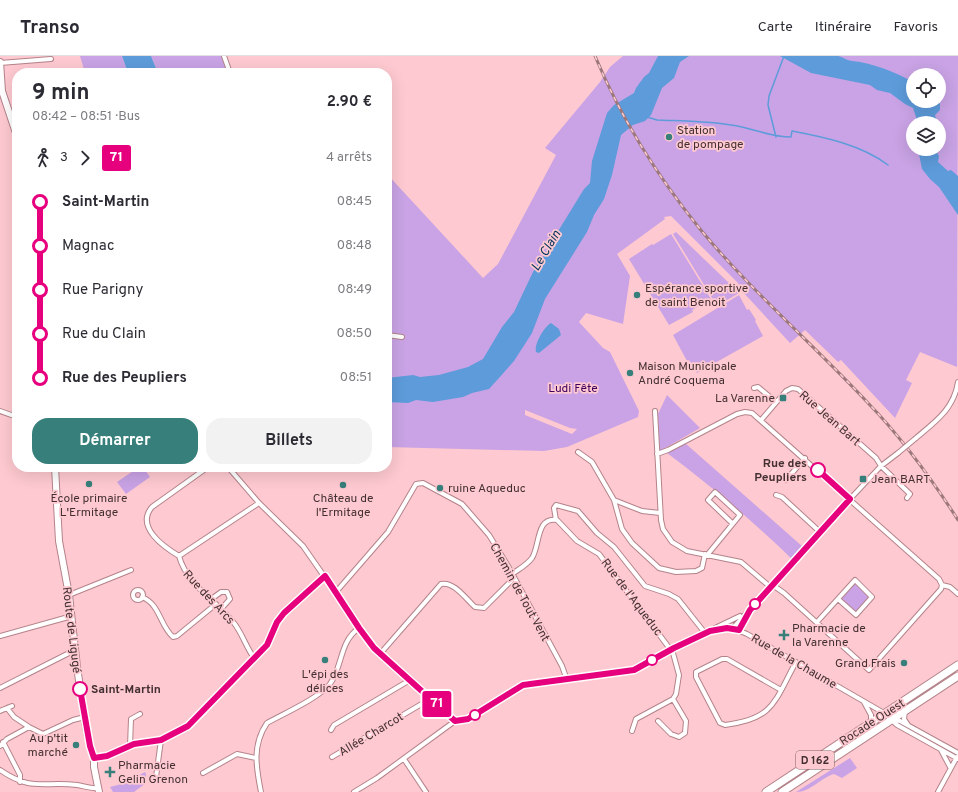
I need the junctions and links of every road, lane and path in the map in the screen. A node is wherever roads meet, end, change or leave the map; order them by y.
1 (224, 56) edge
2 (51, 59) dead end
3 (0, 63) edge
4 (228, 68) edge
5 (2, 102) edge
6 (12, 125) edge
7 (392, 336) edge
8 (402, 337) dead end
9 (958, 382) edge
10 (754, 388) dead end
11 (776, 402) junction
12 (0, 411) edge
13 (655, 411) dead end
14 (12, 415) edge
15 (762, 419) junction
16 (578, 452) dead end
17 (657, 454) junction
18 (805, 458) junction
19 (881, 466) junction
20 (55, 472) edge
21 (201, 472) edge
22 (232, 472) edge
23 (786, 480) dead end
24 (776, 496) dead end
25 (907, 498) dead end
26 (850, 499) junction
27 (614, 500) junction
28 (259, 503) junction
29 (660, 513) junction
30 (556, 520) junction
31 (732, 523) junction
32 (820, 532) junction
33 (706, 554) junction
34 (179, 556) junction
35 (131, 570) dead end
36 (325, 576) junction
37 (513, 576) junction
38 (942, 585) junction
39 (771, 586) junction
40 (336, 592) junction
41 (958, 594) edge
42 (69, 595) junction
43 (142, 597) dead end
44 (838, 599) junction
45 (210, 600) junction
46 (216, 604) junction
47 (220, 608) junction
48 (750, 610) junction
49 (72, 616) junction
50 (817, 622) junction
51 (359, 628) junction
52 (733, 628) junction
53 (739, 630) junction
54 (708, 632) junction
55 (0, 636) edge
56 (672, 649) junction
57 (75, 650) junction
58 (380, 654) junction
59 (254, 658) junction
60 (796, 662) junction
61 (958, 665) edge
62 (958, 676) edge
63 (410, 680) junction
64 (567, 680) junction
65 (0, 688) edge
66 (780, 690) junction
67 (430, 699) junction
68 (673, 699) junction
69 (864, 702) junction
70 (906, 710) junction
71 (0, 711) edge
72 (884, 713) junction
73 (140, 714) dead end
74 (85, 718) junction
75 (892, 719) junction
76 (455, 721) junction
77 (658, 721) dead end
78 (871, 722) junction
79 (908, 726) junction
80 (29, 727) junction
81 (331, 730) dead end
82 (632, 731) dead end
83 (161, 740) junction
84 (2, 744) edge
85 (130, 746) junction
86 (947, 747) junction
87 (958, 749) edge
88 (941, 750) junction
89 (958, 753) edge
90 (332, 757) dead end
91 (94, 758) junction
92 (256, 758) junction
93 (957, 758) edge
94 (404, 759) junction
95 (950, 767) junction
96 (0, 771) edge
97 (204, 773) dead end
98 (156, 777) dead end
99 (20, 782) junction
100 (99, 790) edge
101 (261, 792) edge
102 (354, 792) edge
103 (426, 792) edge
104 (766, 792) edge
105 (782, 792) edge
106 (938, 792) edge

1 - 4 street
2 - 3 street
3 - 5 street
5 - 6 street
7 - 8 street
9 - 19 street, bridge
10 - 11 street
11 - 15 street, Rue Jean Bart
11 - 19 street, Rue Jean Bart
12 - 14 street
13 - 17 street
15 - 17 street
15 - 18 street
16 - 27 street
17 - 29 street
18 - 23 street
18 - 26 street
19 - 25 street
19 - 26 street
20 - 42 street, Route de Ligugé
21 - 34 street
22 - 28 street
24 - 32 street
26 - 32 street
26 - 38 street
27 - 29 street
27 - 33 street
28 - 34 street, Rue des Arcs
28 - 36 street
29 - 33 street
30 - 37 street
30 - 54 street
30 - 56 street, Rue de l'Aqueduc
31 - 31 street
31 - 33 street
32 - 39 street
33 - 39 street
34 - 45 street, Rue des Arcs
35 - 42 street
36 - 40 street
36 - 59 street
37 - 40 street, Chemin de Tout Vent
37 - 58 street
37 - 64 street, Chemin de Tout Vent
38 - 41 street
38 - 50 street
39 - 48 street
39 - 50 street
40 - 51 street
42 - 49 street, Route de Ligugé
43 - 46 street
44 - 44 street
44 - 50 street
45 - 46 street, Rue des Arcs
45 - 47 street
46 - 47 street, Rue des Arcs
47 - 59 street, Rue des Arcs
48 - 52 street
48 - 53 street
48 - 54 street
49 - 55 street
49 - 57 street, Route de Ligugé
51 - 58 street
51 - 92 street
52 - 53 street, Rue de la Chaume
52 - 54 street, Rue de la Chaume
53 - 60 street, Rue de la Chaume
54 - 56 street, Rue de la Chaume
56 - 64 street, Rue de la Chaume
56 - 68 street
57 - 65 street
57 - 74 street, Route de Ligugé
58 - 63 street
59 - 83 street
60 - 66 street
60 - 69 street, Rue de la Chaume
61 - 72 main road, Rocade Ouest / D 162
62 - 70 main road, Rocade Ouest / D 162
63 - 67 street
63 - 81 street
64 - 76 street, Rue de la Chaume
66 - 66 street
67 - 76 street
67 - 90 street, Allée Charcot
68 - 77 street
68 - 82 street
69 - 72 street, Rue de la Chaume
69 - 78 street
70 - 75 main road, Rocade Ouest / D 162
70 - 79 street
71 - 80 street
72 - 75 street, Rue de la Chaume
72 - 78 main road, Rocade Ouest / D 162
73 - 85 street
74 - 80 street
74 - 91 street, Route de Ligugé
75 - 79 street
75 - 88 street
75 - 105 main road, Rocade Ouest / D 162
76 - 94 street, Rue de la Chaume
78 - 104 main road, Rocade Ouest / D 162
79 - 86 street
80 - 84 street
83 - 85 street
83 - 98 street
84 - 99 street
85 - 91 street
86 - 87 street
86 - 89 street
88 - 93 street
88 - 95 street
91 - 100 street, Route de Ligugé
92 - 97 street
92 - 101 street
93 - 95 street
94 - 102 street, Rue de la Chaume
94 - 103 street
95 - 106 street
96 - 99 street
99 - 100 street

